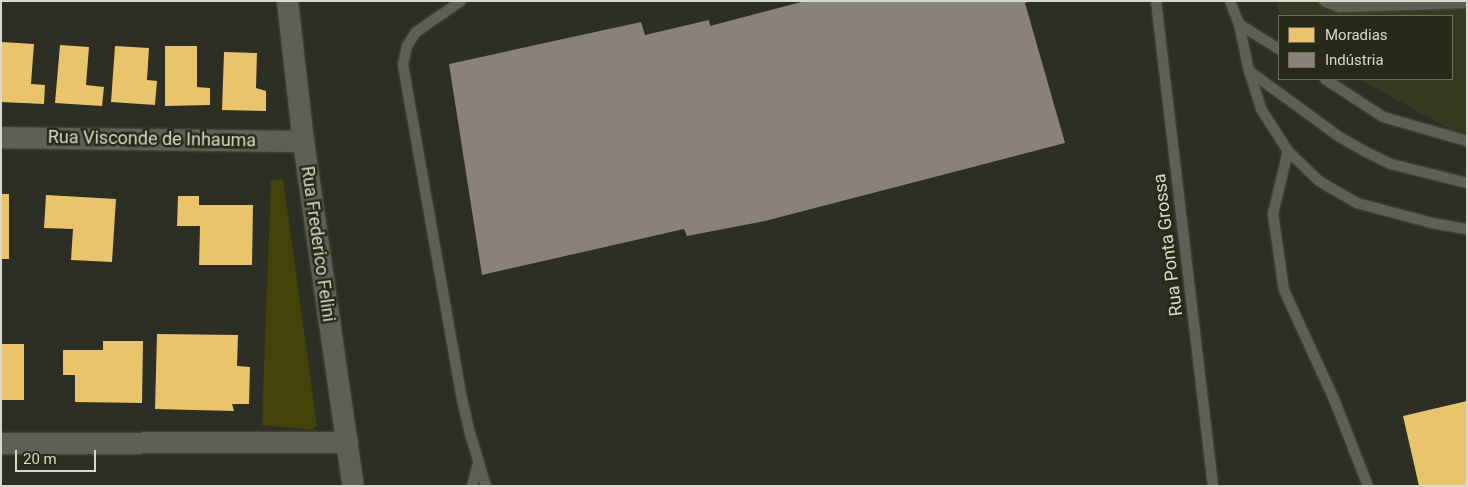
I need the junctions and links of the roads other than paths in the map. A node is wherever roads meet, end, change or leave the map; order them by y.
1 (287, 1) edge
2 (461, 1) edge
3 (1156, 1) edge
4 (1230, 1) edge
5 (1324, 1) edge
6 (1467, 3) edge
7 (1239, 24) junction
8 (1278, 48) edge
9 (1249, 71) junction
10 (1326, 80) edge
11 (1, 137) edge
12 (303, 141) junction
13 (1467, 141) edge
14 (1288, 151) junction
15 (1467, 183) edge
16 (1467, 229) edge
17 (346, 442) junction
18 (1, 443) edge
19 (478, 463) junction
20 (353, 486) edge
21 (472, 486) edge
22 (486, 486) edge
23 (1214, 486) edge
24 (1368, 486) edge

1 - 12 street, Rua Frederico Felini
2 - 19 lane
3 - 23 lane, Rua Ponta Grossa
4 - 7 lane
5 - 6 lane
7 - 8 lane
7 - 9 lane
9 - 14 lane
9 - 15 lane
10 - 13 lane
11 - 12 street, Rua Visconde de Inhauma
12 - 17 street, Rua Frederico Felini
14 - 16 lane
14 - 24 lane
17 - 18 street
17 - 20 street, Rua Frederico Felini
19 - 21 lane
19 - 22 lane

